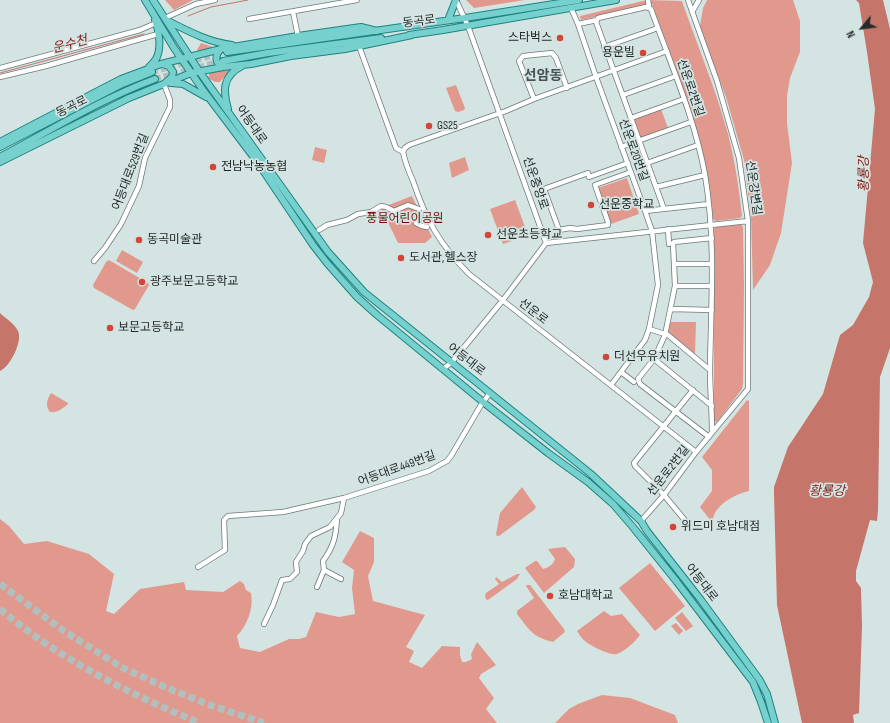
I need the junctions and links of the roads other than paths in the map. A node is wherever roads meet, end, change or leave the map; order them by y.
1 (145, 0) edge
2 (154, 0) edge
3 (215, 0) edge
4 (357, 0) edge
5 (456, 0) edge
6 (579, 0) edge
7 (616, 0) edge
8 (648, 0) edge
9 (688, 0) edge
10 (699, 0) edge
11 (649, 7) junction
12 (571, 8) junction
13 (152, 12) junction
14 (293, 12) junction
15 (692, 12) junction
16 (465, 18) junction
17 (166, 19) junction
18 (249, 19) dead end
19 (448, 20) junction
20 (597, 20) junction
21 (156, 23) junction
22 (578, 24) junction
23 (468, 26) junction
24 (658, 28) junction
25 (377, 31) junction
26 (158, 34) junction
27 (412, 35) junction
28 (298, 36) junction
29 (237, 46) junction
30 (359, 46) junction
31 (604, 47) junction
32 (222, 51) junction
33 (667, 51) junction
34 (189, 56) junction
35 (181, 58) junction
36 (161, 64) junction
37 (223, 64) junction
38 (251, 64) junction
39 (0, 68) edge
40 (150, 70) junction
41 (199, 71) junction
42 (614, 71) junction
43 (191, 73) junction
44 (676, 76) junction
45 (0, 77) edge
46 (596, 77) junction
47 (155, 80) tunnel mouth
48 (164, 84) junction
49 (567, 88) junction
50 (623, 95) junction
51 (534, 99) junction
52 (684, 99) junction
53 (211, 100) junction
54 (229, 113) junction
55 (500, 113) junction
56 (631, 118) junction
57 (691, 122) junction
58 (639, 141) junction
59 (0, 142) edge
60 (698, 145) junction
61 (0, 147) edge
62 (621, 147) junction
63 (403, 152) junction
64 (0, 157) edge
65 (0, 162) edge
66 (628, 163) junction
67 (647, 164) junction
68 (631, 172) junction
69 (705, 175) junction
70 (656, 187) junction
71 (708, 204) junction
72 (419, 209) dead end
73 (664, 209) junction
74 (645, 211) junction
75 (748, 221) junction
76 (416, 222) dead end
77 (711, 224) junction
78 (427, 227) dead end
79 (668, 229) junction
80 (319, 230) dead end
81 (652, 231) junction
82 (712, 238) junction
83 (546, 243) junction
84 (669, 244) dead end
85 (94, 262) dead end
86 (674, 264) junction
87 (712, 264) junction
88 (676, 286) junction
89 (712, 286) junction
90 (503, 300) junction
91 (671, 309) junction
92 (712, 310) junction
93 (649, 329) junction
94 (665, 335) junction
95 (654, 359) junction
96 (451, 363) junction
97 (443, 369) junction
98 (710, 370) junction
99 (621, 372) junction
100 (634, 382) dead end
101 (611, 385) junction
102 (748, 389) joint
103 (693, 390) junction
104 (490, 393) junction
105 (483, 402) junction
106 (712, 406) junction
107 (676, 413) junction
108 (664, 427) junction
109 (712, 432) junction
110 (709, 437) junction
111 (696, 452) junction
112 (664, 495) junction
113 (344, 498) junction
114 (337, 518) junction
115 (641, 521) junction
116 (688, 524) dead end
117 (198, 567) dead end
118 (324, 570) junction
119 (341, 579) dead end
120 (317, 587) dead end
121 (264, 624) dead end
122 (768, 723) edge
123 (775, 723) edge

1 - 13 main road, 어등대로
2 - 17 main road, 어등대로
3 - 17 street
4 - 14 street
5 - 16 street, 선운중앙로
5 - 19 main road
6 - 16 main road, 동곡로
7 - 12 main road, 동곡로
8 - 11 street, 선운로2번길
9 - 15 street, 선운강변길
10 - 15 street
11 - 20 street
11 - 24 street, 선운로2번길
12 - 22 street, 선운로20번길
12 - 23 main road, 동곡로
13 - 21 main road
13 - 35 main road, 어등대로
14 - 18 street
14 - 28 street
15 - 75 street, 선운강변길
16 - 19 main road, 동곡로
16 - 23 street, 선운중앙로
17 - 29 main road
17 - 34 main road, 어등대로
19 - 25 main road, 동곡로
20 - 22 street
20 - 31 street
21 - 26 main road
21 - 39 street
22 - 46 street, 선운로20번길
23 - 27 main road, 동곡로
23 - 55 street, 선운중앙로
24 - 31 street
24 - 33 street, 선운로2번길
25 - 28 main road
25 - 32 main road, 동곡로
26 - 40 main road
26 - 45 street
27 - 30 main road
27 - 37 main road, 동곡로
28 - 29 main road
29 - 32 main road
30 - 38 main road
30 - 63 street, 선운로
31 - 42 street
32 - 34 main road
32 - 37 main road
33 - 42 street
33 - 44 street, 선운로2번길
34 - 35 main road
34 - 41 main road, 어등대로
35 - 36 main road
35 - 43 main road, 어등대로
36 - 40 main road
36 - 48 main road
37 - 38 main road
37 - 41 main road
38 - 54 main road
40 - 59 main road
40 - 61 main road, 동곡로
41 - 43 main road
41 - 54 main road, 어등대로
42 - 46 street
42 - 50 street
43 - 48 main road
43 - 53 main road, 어등대로
44 - 50 street
44 - 52 street, 선운로2번길
46 - 49 street
46 - 62 street, 선운로20번길
47 - 64 main road, 동곡로
48 - 53 main road
48 - 65 main road
48 - 85 street, 어등대로529번길
49 - 51 street
49 - 51 street
50 - 56 street
51 - 55 street
52 - 56 street
52 - 57 street, 선운로2번길
53 - 97 main road, 어등대로
54 - 96 main road, 어등대로
55 - 63 street
55 - 83 street, 선운중앙로
56 - 58 street
57 - 58 street
57 - 60 street, 선운로2번길
58 - 62 street
58 - 67 street
60 - 67 street
60 - 69 street, 선운로2번길
62 - 66 street, 선운로20번길
63 - 90 street, 선운로
66 - 68 street, 선운로20번길
66 - 68 street
67 - 70 street
68 - 74 street, 선운로20번길
69 - 70 street
69 - 71 street, 선운로2번길
70 - 73 street
71 - 73 street
71 - 77 street, 선운로2번길
72 - 80 street
73 - 74 street
74 - 81 street, 선운로20번길
75 - 77 street
75 - 102 street, 선운강변길
76 - 78 street
77 - 79 street
77 - 82 street, 선운로2번길
79 - 81 street
79 - 84 street
81 - 83 street
81 - 93 street, 선운로20번길
82 - 86 street
82 - 87 street, 선운로2번길
83 - 90 street
86 - 87 street
86 - 88 street
87 - 89 street, 선운로2번길
88 - 89 street
88 - 91 street
89 - 92 street, 선운로2번길
90 - 96 street
90 - 101 street, 선운로
91 - 92 street
91 - 94 street
92 - 98 street, 선운로2번길
93 - 94 street
93 - 99 street, 선운로20번길
94 - 95 street
94 - 98 street
95 - 103 street
95 - 107 street
96 - 97 street
96 - 104 main road, 어등대로
97 - 105 main road, 어등대로
98 - 106 street, 선운로2번길
99 - 100 street
99 - 101 street, 선운로20번길
101 - 108 street, 선운로
102 - 109 street, 선운로2번길
103 - 106 street
103 - 107 street
104 - 105 street, 어등대로449번길
104 - 115 main road, 어등대로
105 - 113 street, 어등대로449번길
105 - 122 main road, 어등대로
106 - 109 street, 선운로2번길
107 - 108 street
107 - 110 street
108 - 111 street, 선운로
108 - 112 street
109 - 110 street, 선운로2번길
110 - 111 street, 선운로2번길
111 - 112 street, 선운로2번길
112 - 115 street, 선운로2번길
112 - 116 street
113 - 114 street
113 - 117 street, 어등대로449번길
114 - 118 street
114 - 121 street
115 - 123 main road, 어등대로
118 - 119 street
118 - 120 street

